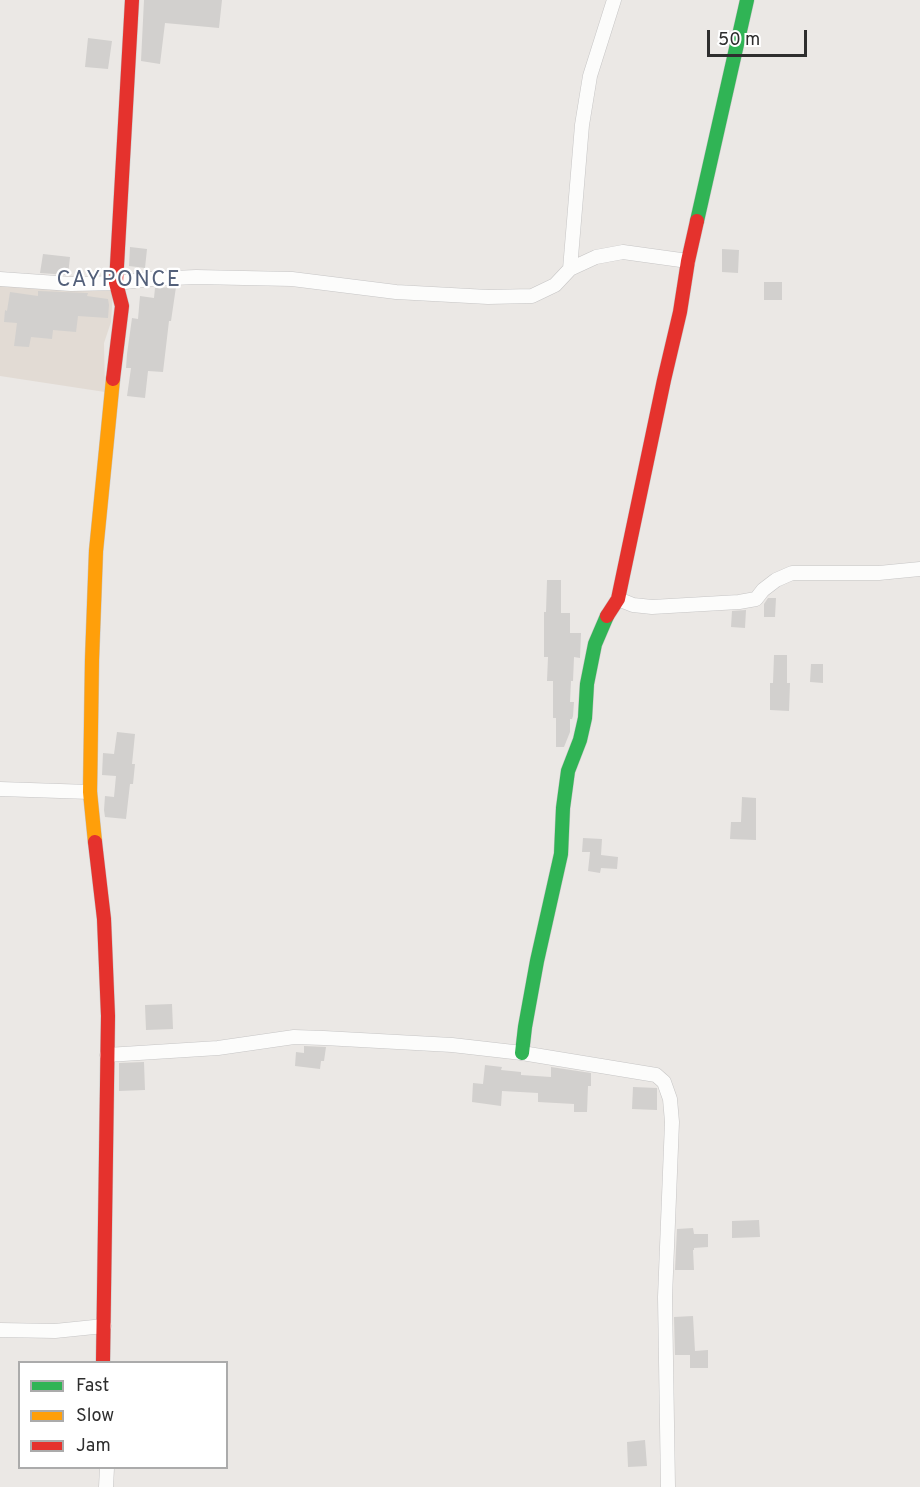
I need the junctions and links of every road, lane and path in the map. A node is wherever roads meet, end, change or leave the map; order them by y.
1 (132, 0) edge
2 (614, 0) edge
3 (747, 0) edge
4 (688, 261) junction
5 (570, 268) junction
6 (0, 279) edge
7 (116, 283) junction
8 (920, 569) edge
9 (618, 599) junction
10 (0, 789) edge
11 (90, 792) junction
12 (522, 1053) junction
13 (107, 1055) junction
14 (104, 1326) junction
15 (0, 1330) edge
16 (103, 1361) edge
17 (107, 1469) edge
18 (106, 1487) edge
19 (668, 1487) edge

1 - 7 street
2 - 5 street
3 - 4 street
4 - 5 street
4 - 9 street
5 - 7 street
6 - 7 street
7 - 11 street
8 - 9 street
9 - 12 street
10 - 11 street
11 - 13 street
12 - 13 street
12 - 19 street
13 - 14 street
14 - 15 street
14 - 16 street
17 - 18 street

